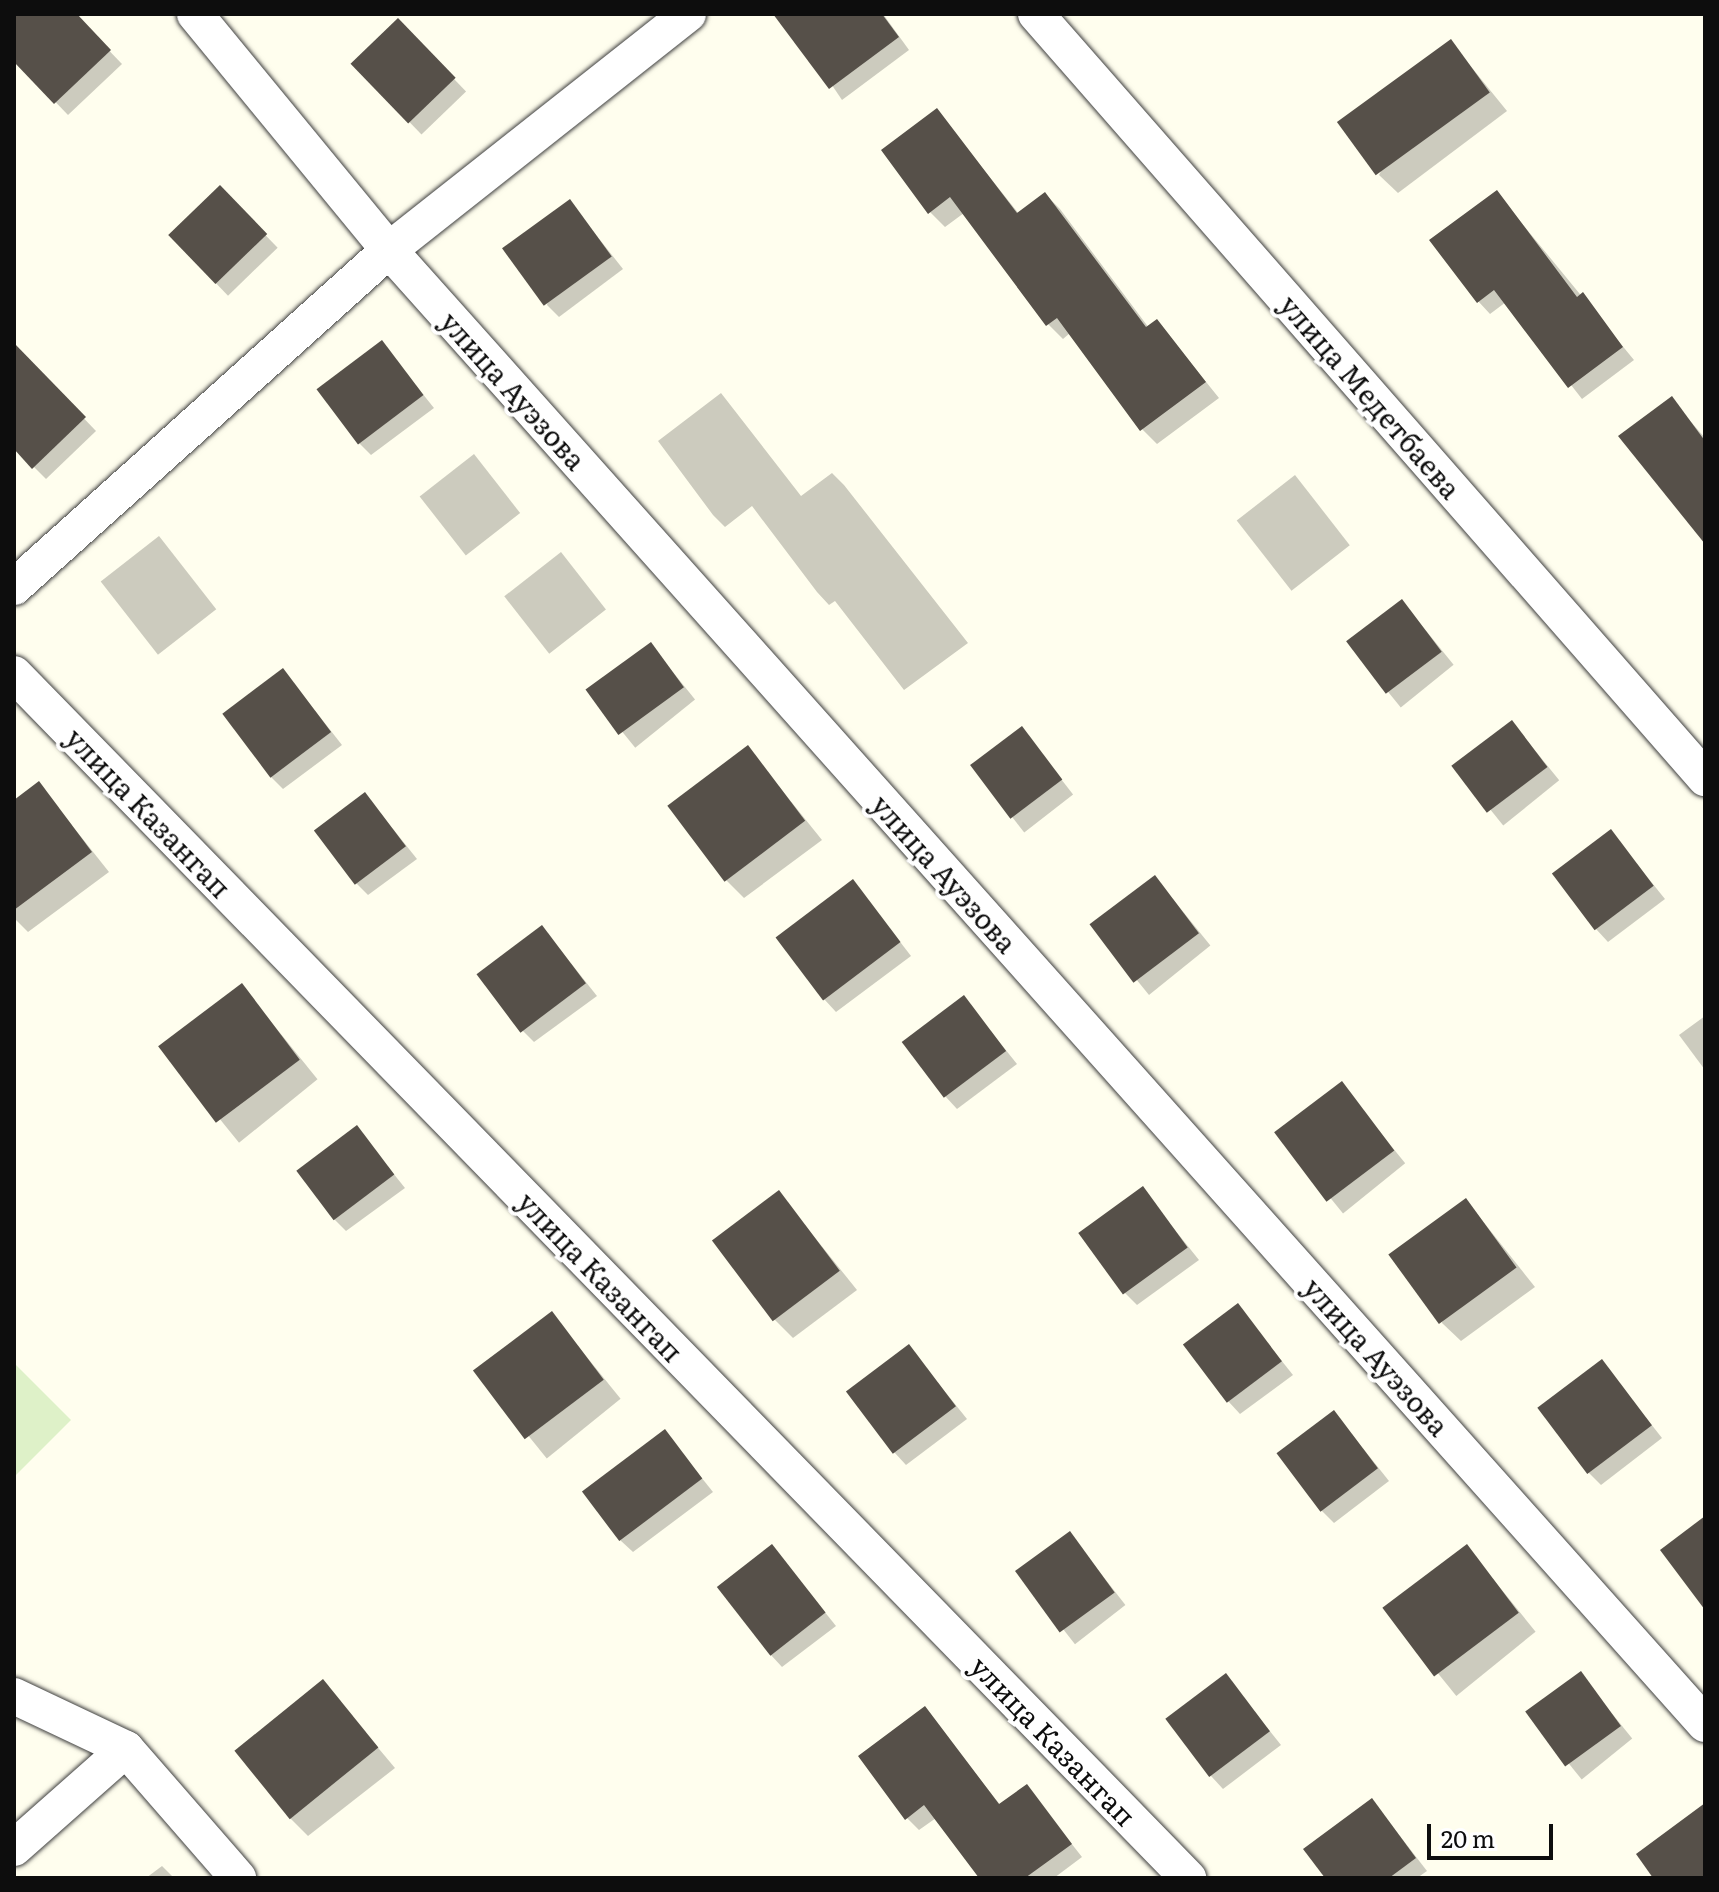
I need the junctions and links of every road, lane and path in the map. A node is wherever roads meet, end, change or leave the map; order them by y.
1 (195, 14) edge
2 (688, 14) edge
3 (1036, 14) edge
4 (389, 250) junction
5 (14, 587) edge
6 (14, 674) edge
7 (1705, 778) edge
8 (14, 1696) edge
9 (1705, 1724) edge
10 (126, 1749) junction
11 (14, 1848) edge
12 (238, 1878) edge
13 (1188, 1878) edge

1 - 4 street, улица Ауэзова
2 - 4 street
3 - 7 street, улица Медетбаева
4 - 5 street
4 - 9 street, улица Ауэзова
6 - 13 street, улица Казангап
8 - 10 street
10 - 11 street
10 - 12 street

